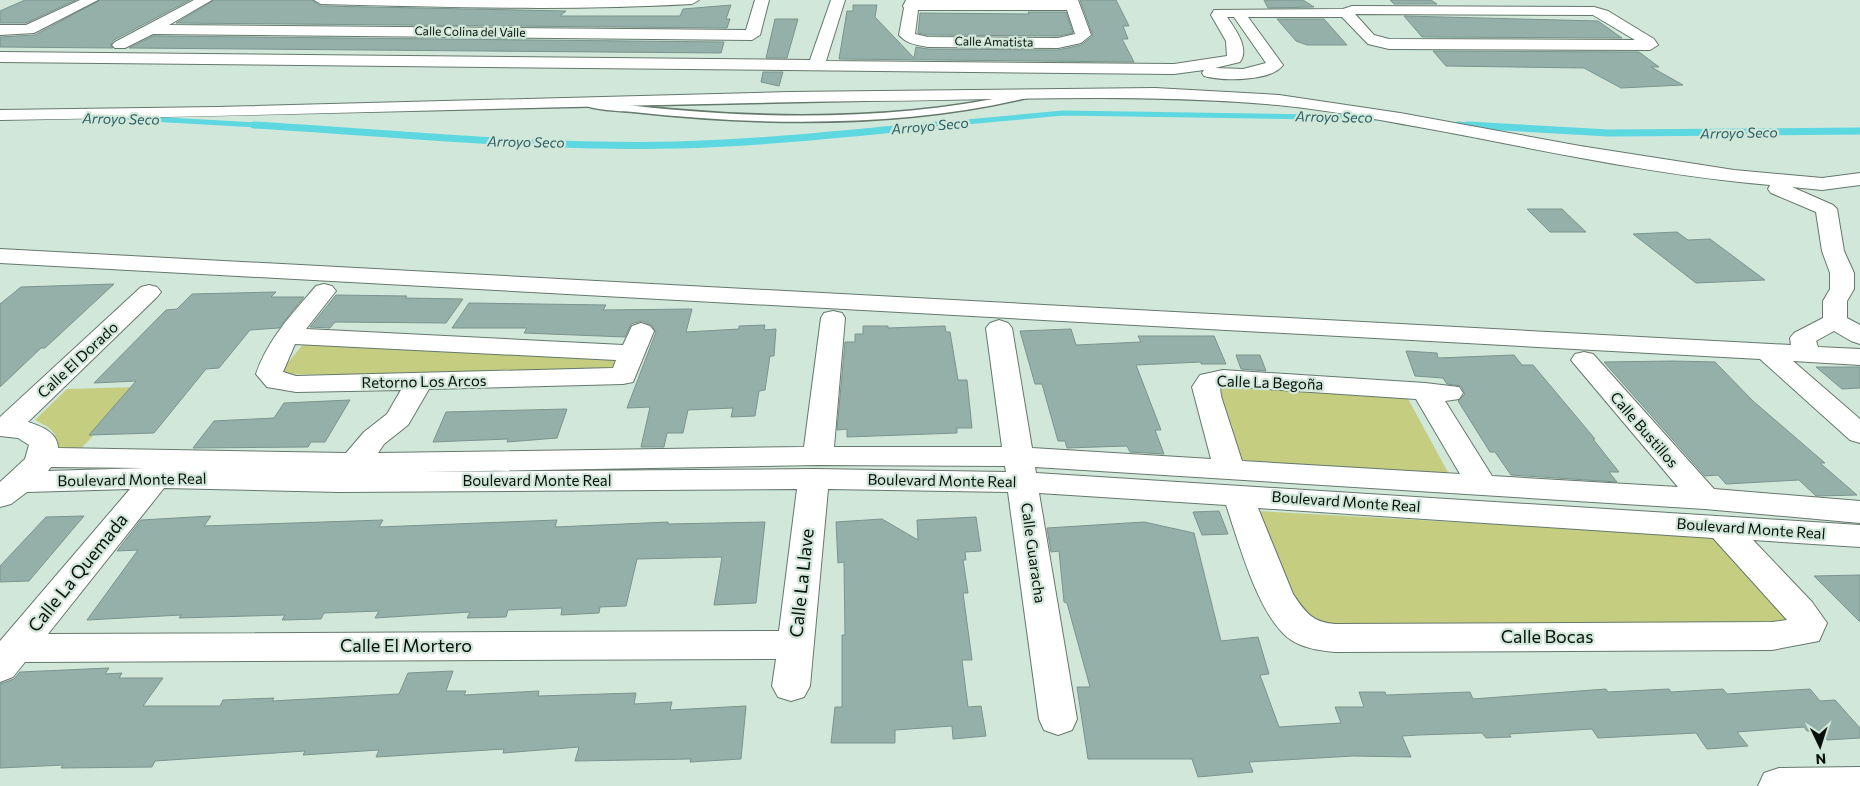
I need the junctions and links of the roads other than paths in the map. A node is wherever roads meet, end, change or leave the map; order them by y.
1 (91, 0) edge
2 (205, 0) edge
3 (321, 0) edge
4 (434, 0) edge
5 (692, 0) edge
6 (762, 0) edge
7 (838, 0) edge
8 (912, 3) edge
9 (1072, 3) edge
10 (420, 4) junction
11 (1238, 12) junction
12 (1346, 13) junction
13 (151, 29) junction
14 (0, 30) edge
15 (380, 31) junction
16 (120, 45) dead end
17 (0, 57) edge
18 (817, 65) junction
19 (1174, 69) junction
20 (0, 115) edge
21 (1734, 176) junction
22 (1860, 179) edge
23 (1822, 184) junction
24 (1826, 209) junction
25 (0, 256) edge
26 (324, 291) dead end
27 (149, 292) dead end
28 (833, 318) dead end
29 (1835, 321) junction
30 (999, 328) dead end
31 (287, 336) junction
32 (1860, 336) edge
33 (1768, 353) junction
34 (632, 354) junction
35 (1806, 355) junction
36 (1860, 357) edge
37 (1584, 360) dead end
38 (344, 371) dead end
39 (419, 382) junction
40 (398, 419) junction
41 (3, 427) edge
42 (1860, 434) edge
43 (42, 457) junction
44 (816, 468) junction
45 (1021, 469) junction
46 (382, 472) junction
47 (346, 473) junction
48 (156, 478) junction
49 (1234, 483) junction
50 (1482, 485) junction
51 (11, 490) edge
52 (1705, 499) junction
53 (1860, 512) edge
54 (1722, 527) junction
55 (1860, 536) edge
56 (796, 645) junction
57 (8, 657) edge
58 (791, 686) dead end
59 (1058, 719) dead end
60 (1860, 785) edge
61 (1779, 786) edge

1 - 14 street
2 - 13 street
3 - 10 street
4 - 10 street
5 - 10 street
6 - 15 street, Calle Colina del Valle
7 - 18 street
8 - 9 street
8 - 9 street, Calle Amatista
10 - 15 street
11 - 12 street
11 - 19 street
11 - 19 street
12 - 12 street
13 - 15 street, Calle Colina del Valle
13 - 16 street
17 - 18 street
18 - 19 street
20 - 21 street
21 - 23 street
21 - 24 street
22 - 23 street
23 - 24 street
24 - 29 street
25 - 33 street
26 - 31 street, Retorno Los Arcos
27 - 41 street, Calle El Dorado
28 - 44 street, Calle La Llave
29 - 32 street
29 - 35 street
30 - 45 street, Calle Guaracha
31 - 34 street
31 - 39 street, Retorno Los Arcos
33 - 35 street
33 - 42 street
34 - 38 street, Retorno Los Arcos
34 - 39 street, Retorno Los Arcos
35 - 36 street
37 - 52 street, Calle Bustillos
39 - 40 street
40 - 46 street
40 - 47 street
41 - 43 street
43 - 47 street, Boulevard Monte Real
43 - 51 street
44 - 45 street, Boulevard Monte Real
44 - 46 street, Boulevard Monte Real
44 - 56 street, Calle La Llave
45 - 49 street, Boulevard Monte Real
45 - 59 street, Calle Guaracha
46 - 47 street, Boulevard Monte Real
47 - 48 street, Boulevard Monte Real
48 - 51 street, Boulevard Monte Real
48 - 57 street, Calle La Quemada
49 - 50 street, Boulevard Monte Real
49 - 50 street, Calle La Begoña
49 - 54 street, Boulevard Monte Real
49 - 54 street, Calle Bocas
50 - 52 street, Boulevard Monte Real
52 - 53 street, Boulevard Monte Real
54 - 55 street, Boulevard Monte Real
56 - 57 street, Calle El Mortero
56 - 58 street, Calle La Llave
60 - 61 street

